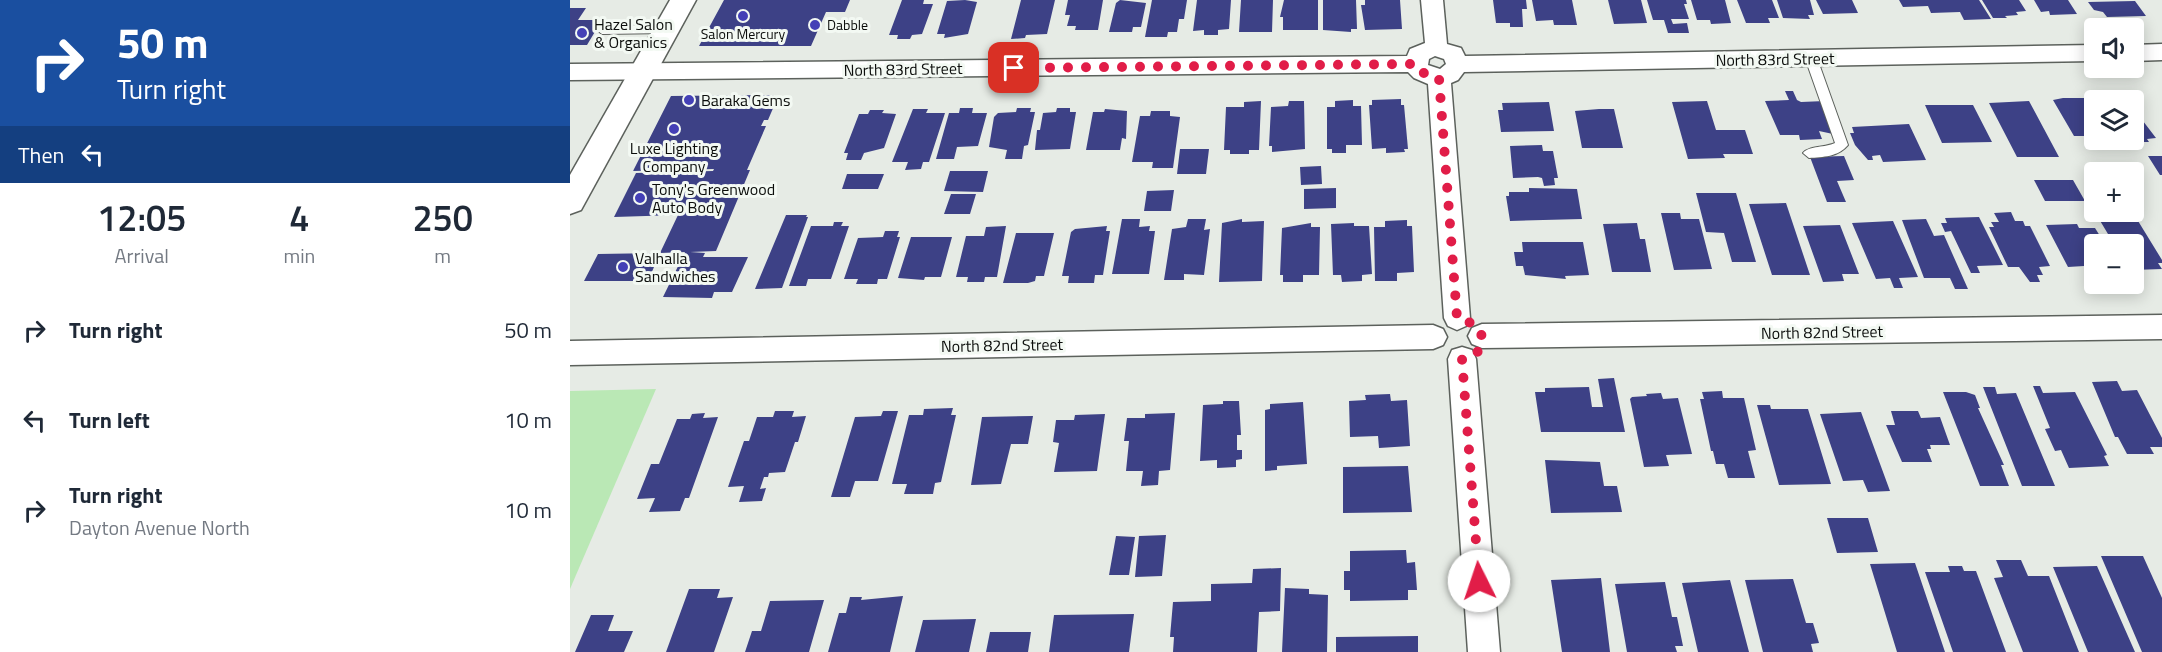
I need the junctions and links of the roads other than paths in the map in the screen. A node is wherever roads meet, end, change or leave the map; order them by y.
1 (683, 0) edge
2 (1432, 0) edge
3 (667, 29) junction
4 (602, 30) dead end
5 (1436, 48) junction
6 (2162, 52) edge
7 (2144, 53) edge
8 (2084, 54) edge
9 (1811, 58) junction
10 (1415, 64) junction
11 (643, 71) junction
12 (1448, 71) junction
13 (570, 72) edge
14 (1809, 153) dead end
15 (570, 202) edge
16 (1457, 318) junction
17 (2162, 327) edge
18 (1482, 336) junction
19 (1433, 337) junction
20 (570, 353) edge
21 (1462, 359) junction
22 (1484, 652) edge

1 - 3 street
2 - 5 street
3 - 4 lane
3 - 11 street
5 - 10 street
5 - 12 street
6 - 7 street
8 - 9 street, North 83rd Street
9 - 12 street, North 83rd Street
9 - 14 lane
10 - 11 street, North 83rd Street
10 - 12 street
11 - 13 street, North 83rd Street
11 - 15 street
12 - 16 street
16 - 18 street
16 - 19 street
17 - 18 street, North 82nd Street
18 - 21 street
19 - 20 street, North 82nd Street
19 - 21 street
21 - 22 street

